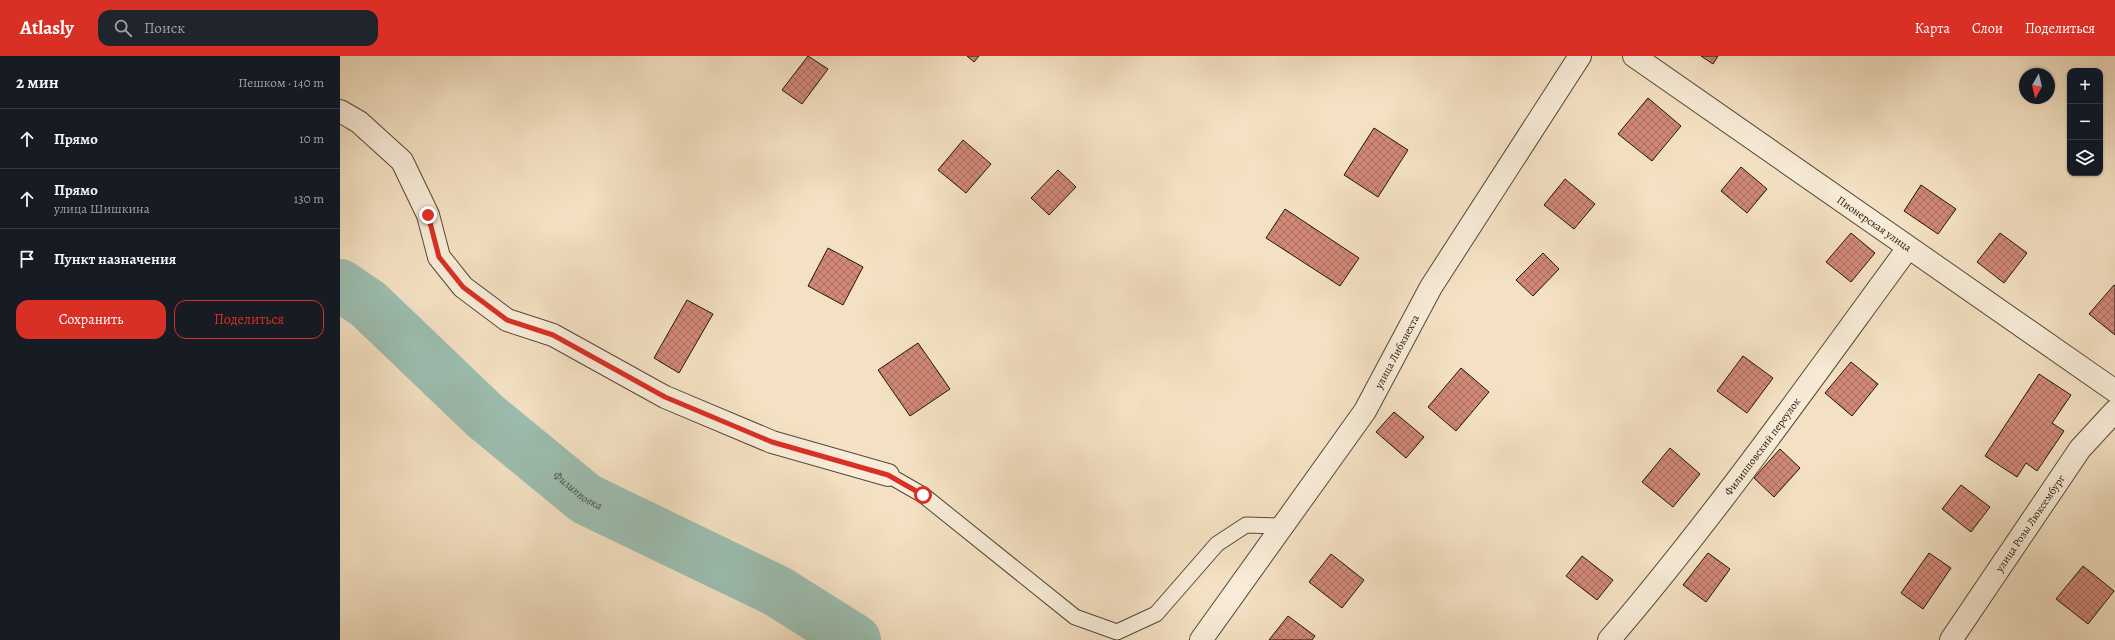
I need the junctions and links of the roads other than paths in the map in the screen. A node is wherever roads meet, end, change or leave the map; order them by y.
1 (1580, 56) edge
2 (1634, 56) edge
3 (340, 111) edge
4 (1908, 248) junction
5 (2115, 392) edge
6 (2115, 411) edge
7 (888, 475) joint
8 (1282, 526) junction
9 (1201, 640) edge
10 (1609, 640) edge
11 (1950, 640) edge

1 - 8 street, улица Либкнехта
2 - 4 street, Пионерская улица
3 - 7 street
4 - 5 street, Пионерская улица
4 - 10 street, Филипповский переулок
6 - 11 street, улица Розы Люксембург
7 - 8 lane
8 - 9 street, улица Либкнехта

